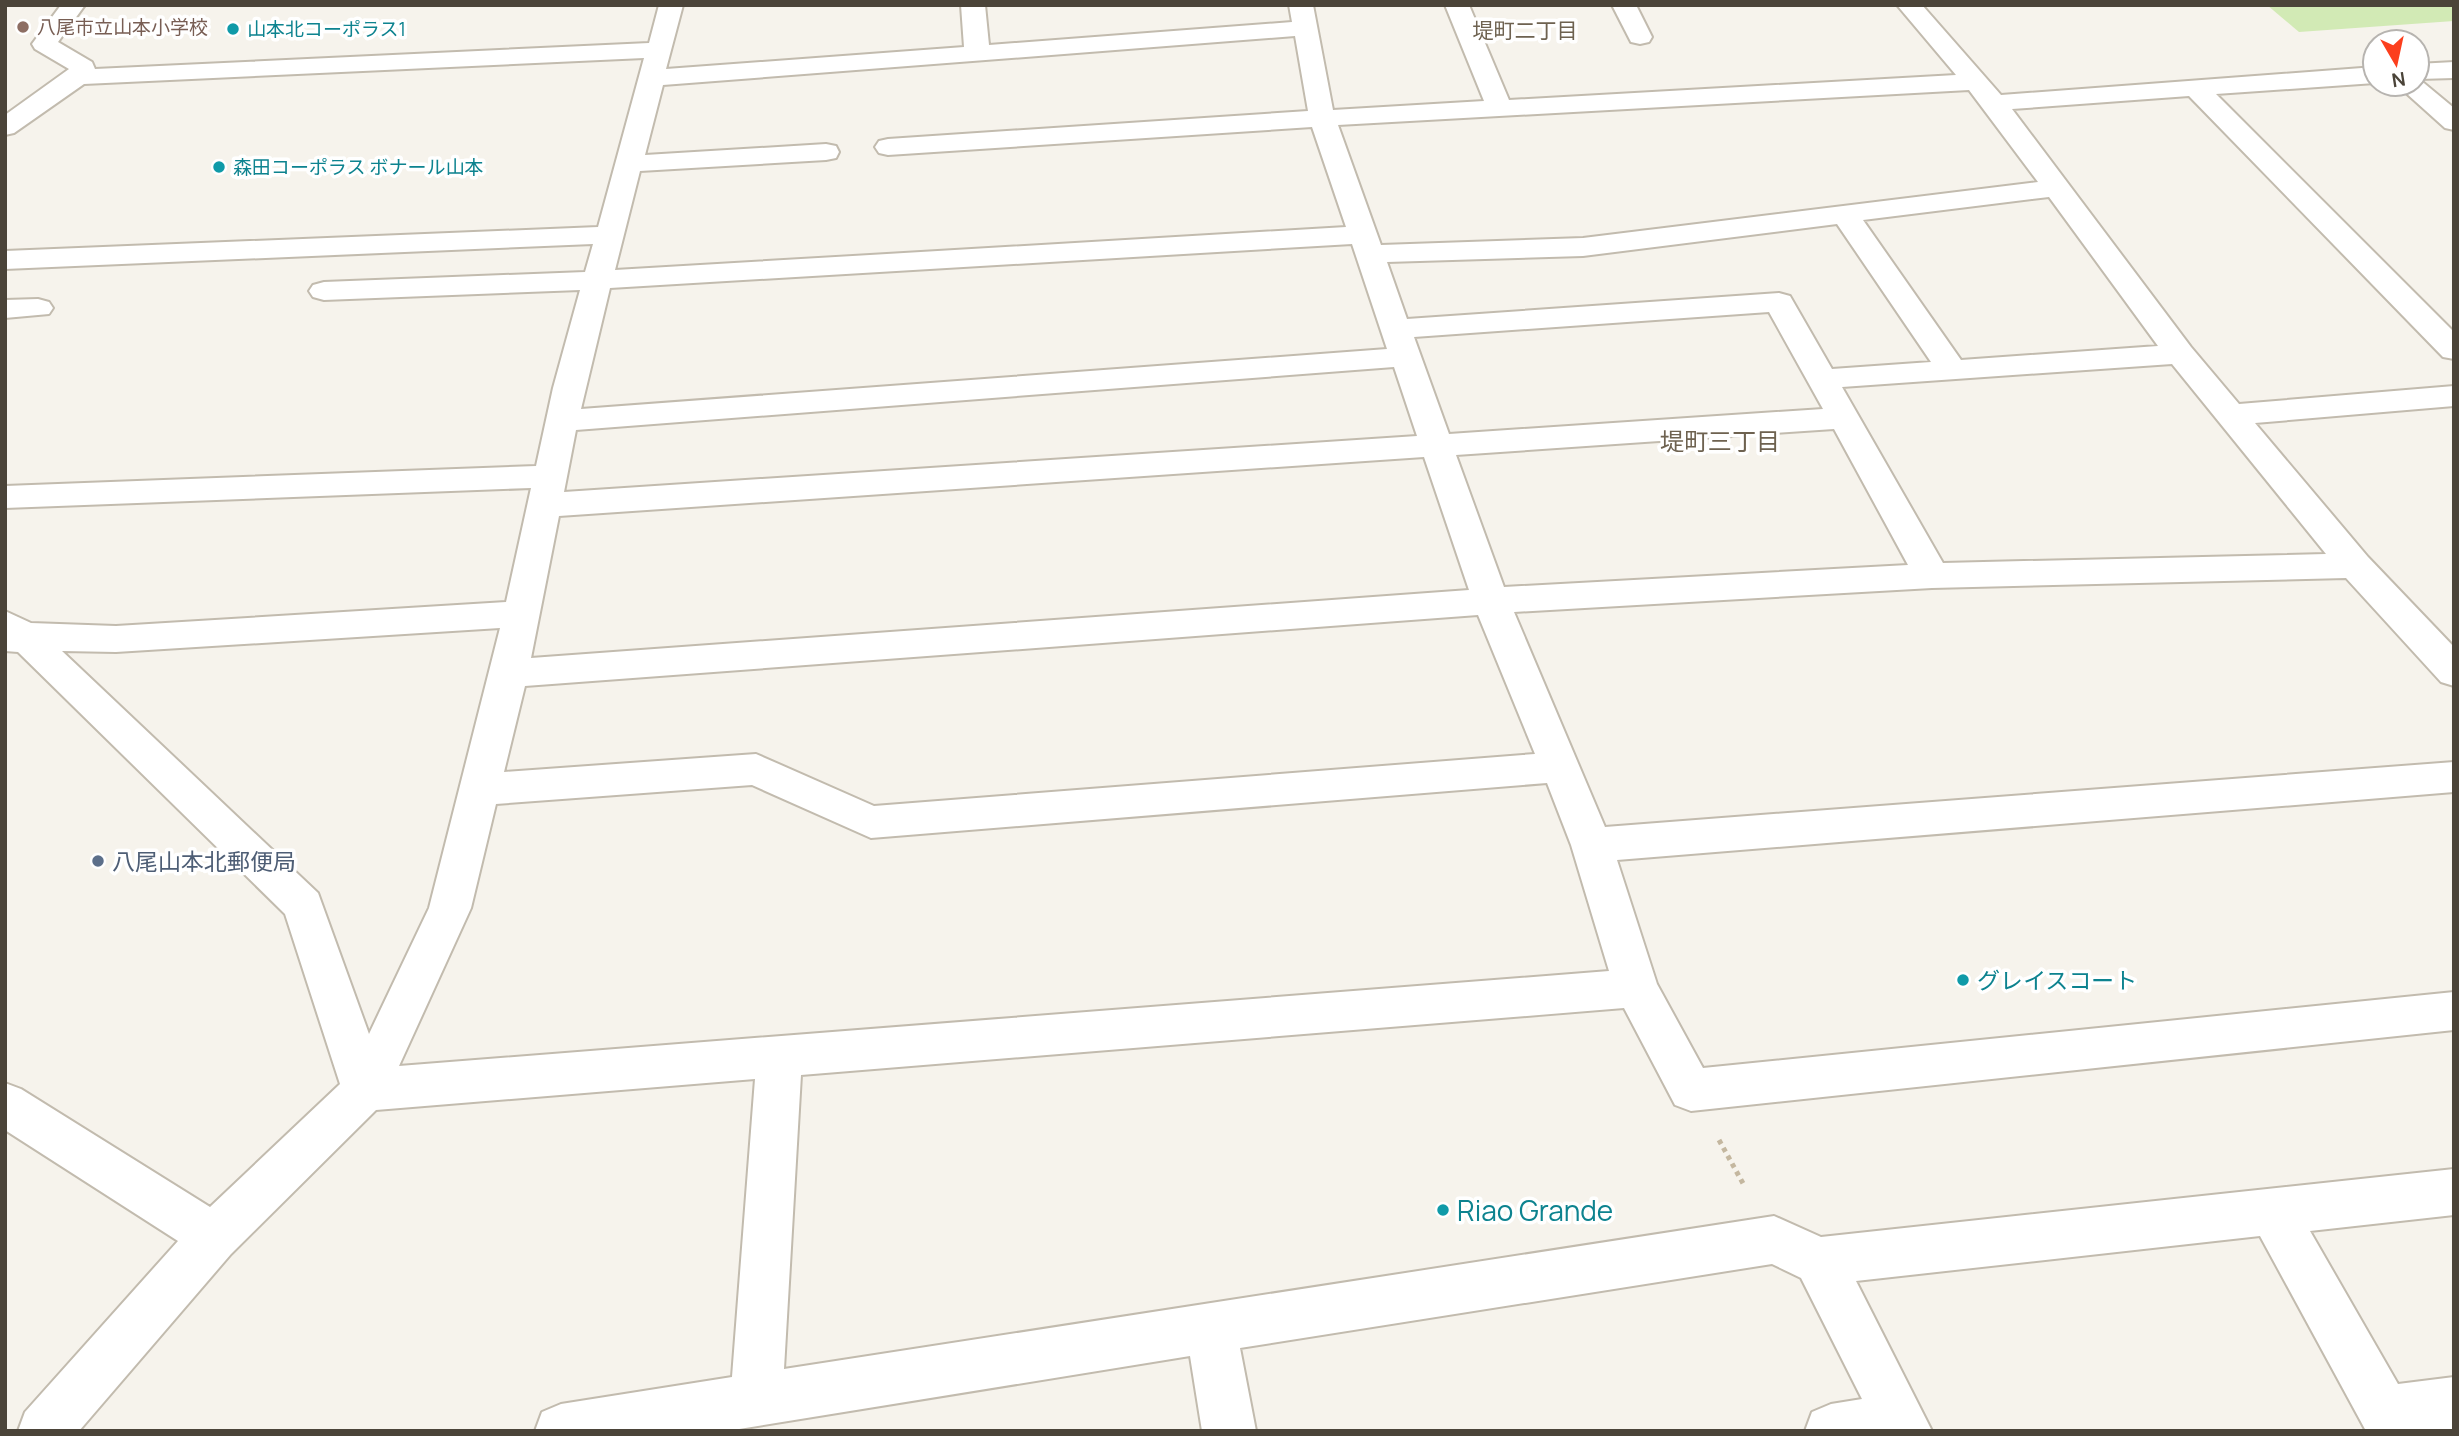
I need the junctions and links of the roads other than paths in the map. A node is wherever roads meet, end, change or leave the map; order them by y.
1 (73, 5) edge
2 (671, 5) edge
3 (974, 5) edge
4 (1457, 5) edge
5 (1623, 5) edge
6 (1920, 6) edge
7 (1303, 16) edge
8 (1640, 37) dead end
9 (977, 52) junction
10 (656, 64) junction
11 (2454, 70) edge
12 (2431, 71) edge
13 (2361, 76) edge
14 (78, 77) junction
15 (2195, 88) junction
16 (1984, 92) junction
17 (2426, 98) edge
18 (1499, 107) junction
19 (1322, 118) junction
20 (2454, 122) edge
21 (5, 127) edge
22 (888, 147) dead end
23 (826, 152) dead end
24 (629, 164) junction
25 (2055, 188) junction
26 (1844, 214) junction
27 (610, 235) junction
28 (1367, 244) junction
29 (5, 260) edge
30 (598, 280) junction
31 (324, 291) dead end
32 (38, 307) dead end
33 (5, 309) edge
34 (1400, 343) junction
35 (2454, 350) edge
36 (2180, 354) junction
37 (1952, 370) junction
38 (1821, 379) junction
39 (2454, 396) edge
40 (2230, 415) junction
41 (1844, 418) junction
42 (563, 421) junction
43 (1438, 445) junction
44 (548, 490) junction
45 (5, 498) edge
46 (2355, 566) junction
47 (1932, 576) junction
48 (1490, 601) junction
49 (522, 614) junction
50 (2437, 632) edge
51 (11, 634) edge
52 (2454, 672) edge
53 (509, 673) junction
54 (1560, 767) junction
55 (2454, 777) edge
56 (479, 790) junction
57 (1592, 845) junction
58 (1636, 988) junction
59 (2454, 1012) edge
60 (779, 1057) junction
61 (365, 1090) junction
62 (5, 1104) edge
63 (2454, 1192) edge
64 (2272, 1212) junction
65 (214, 1237) junction
66 (1819, 1261) junction
67 (1211, 1327) junction
68 (756, 1400) junction
69 (2454, 1403) edge
70 (2391, 1421) edge
71 (1902, 1425) edge
72 (44, 1431) edge
73 (561, 1431) edge
74 (1229, 1431) edge
75 (1831, 1431) edge

1 - 14 street
2 - 10 street
3 - 9 street
4 - 18 street
5 - 8 street
6 - 16 street
7 - 9 street
7 - 19 street
9 - 10 street
10 - 14 street
10 - 24 street
11 - 12 street
13 - 15 street
14 - 21 street
15 - 16 street
15 - 35 street
16 - 18 street
16 - 25 street
17 - 20 street
18 - 19 street
19 - 22 street
19 - 28 street
23 - 24 street
24 - 27 street
25 - 26 street
25 - 36 street
26 - 28 street
26 - 37 street
27 - 29 street
27 - 30 street
28 - 30 street
28 - 34 street
30 - 31 street
30 - 42 street
32 - 33 street
34 - 38 street
34 - 42 street
34 - 43 street
36 - 37 street
36 - 40 street
37 - 38 street
38 - 41 street
39 - 40 street
40 - 46 street
41 - 43 street
41 - 47 street
42 - 44 street
43 - 44 street
43 - 48 street
44 - 45 street
44 - 49 street
46 - 47 street
46 - 50 street
47 - 48 street
48 - 53 street
48 - 54 street
49 - 51 street
49 - 53 street
50 - 52 street
51 - 61 street
53 - 56 street
54 - 56 street
54 - 57 street
55 - 57 street
56 - 61 street
57 - 58 street
58 - 59 street
58 - 60 street
60 - 61 street
60 - 68 street
61 - 65 street
62 - 65 street
63 - 64 street
64 - 66 street
64 - 70 street
65 - 72 street
66 - 67 street
66 - 71 street
67 - 68 street
67 - 74 street
68 - 73 street
69 - 70 street
71 - 75 street

